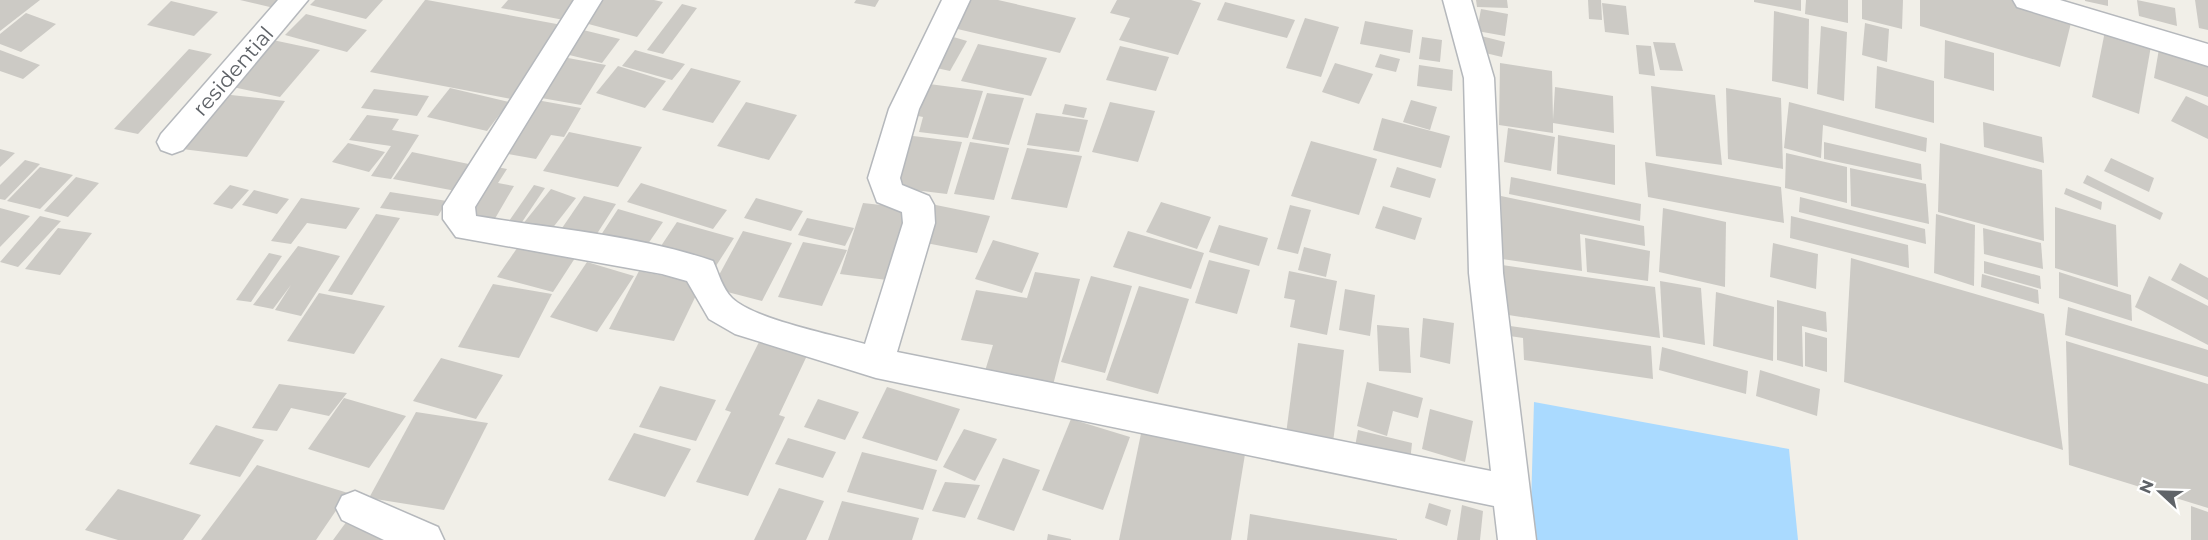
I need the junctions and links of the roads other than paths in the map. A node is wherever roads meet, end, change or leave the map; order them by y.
1 (294, 0) edge
2 (588, 0) edge
3 (956, 0) edge
4 (1457, 0) edge
5 (2027, 0) edge
6 (2208, 55) edge
7 (172, 142) dead end
8 (876, 363) junction
9 (1510, 492) junction
10 (355, 508) dead end
11 (426, 540) edge
12 (1516, 540) edge

1 - 7 street, residential
2 - 8 street
3 - 8 street
4 - 9 street
5 - 6 street
8 - 9 street
9 - 12 street
10 - 11 street

